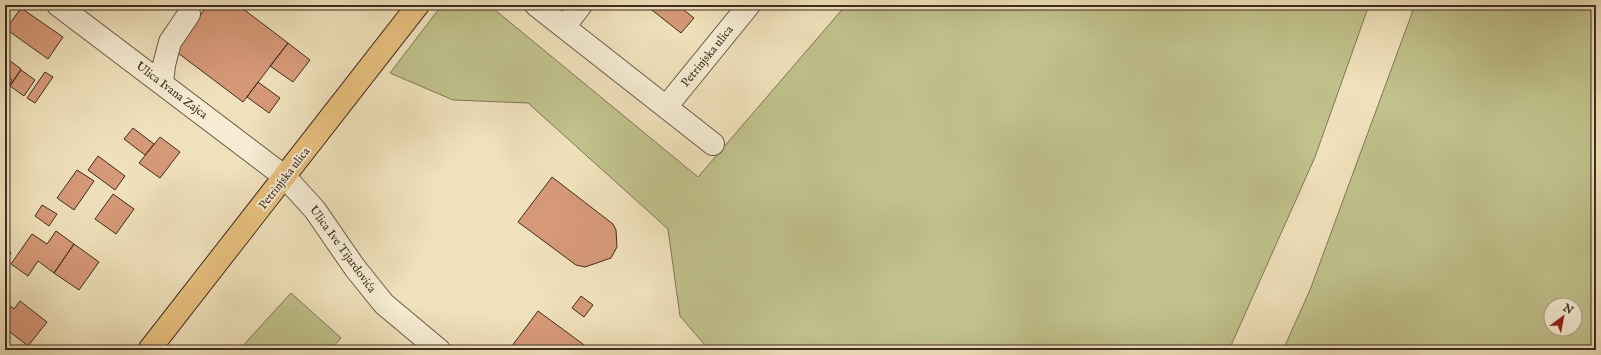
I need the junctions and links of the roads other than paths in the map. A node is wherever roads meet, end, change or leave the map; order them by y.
1 (58, 5) edge
2 (418, 5) edge
3 (536, 5) edge
4 (581, 5) edge
5 (749, 5) edge
6 (189, 14) dead end
7 (564, 27) junction
8 (162, 83) junction
9 (666, 107) junction
10 (713, 144) dead end
11 (285, 177) junction
12 (149, 350) edge
13 (439, 350) edge

1 - 8 street, Ulica Ivana Zajca
2 - 11 main road, Petrinjska ulica
3 - 7 street
4 - 7 street
5 - 9 street, Petrinjska ulica
6 - 8 street
7 - 9 street
8 - 11 street, Ulica Ivana Zajca
9 - 10 street
11 - 12 main road, Petrinjska ulica
11 - 13 street, Ulica Ive Tijardovića

